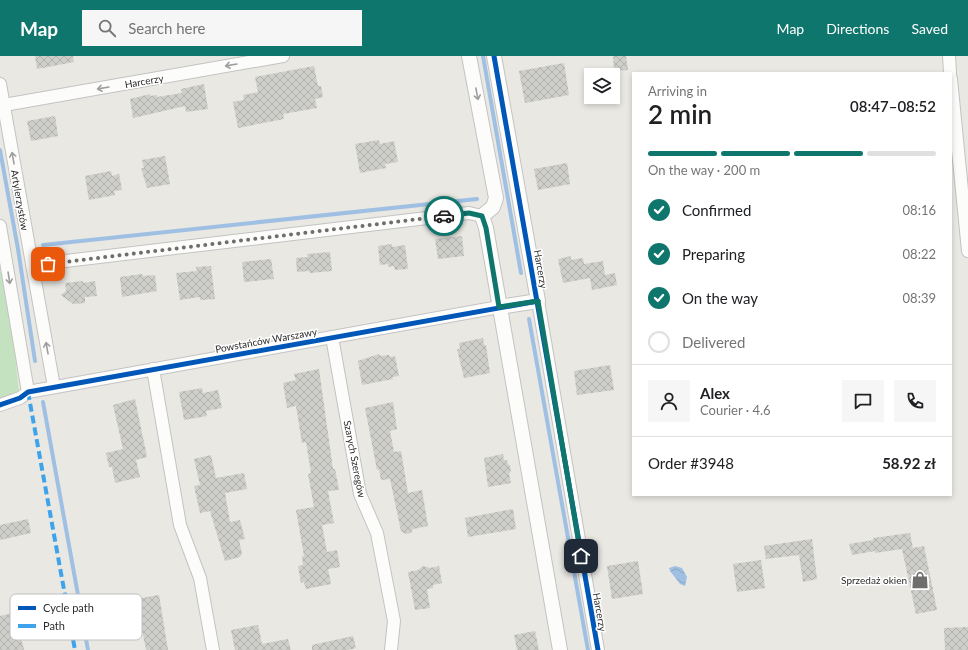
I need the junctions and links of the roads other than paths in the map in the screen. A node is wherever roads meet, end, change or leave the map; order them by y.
1 (283, 56) edge
2 (469, 56) edge
3 (494, 56) edge
4 (949, 56) edge
5 (950, 72) edge
6 (0, 84) edge
7 (952, 89) edge
8 (4, 105) junction
9 (482, 216) junction
10 (0, 226) edge
11 (968, 251) edge
12 (32, 265) junction
13 (538, 301) junction
14 (499, 307) junction
15 (332, 337) junction
16 (153, 370) junction
17 (54, 387) junction
18 (28, 392) junction
19 (0, 405) edge
20 (213, 650) edge
21 (391, 650) edge
22 (560, 650) edge
23 (598, 650) edge

1 -> 8 street, Harcerzy
2 -> 9 street
3 - 13 street, Harcerzy
4 - 5 street
6 - 8 street, Artylerzystów
7 - 11 street
12 -> 8 street, Artylerzystów
9 - 12 street
9 - 14 street
10 -> 18 street
17 -> 12 street, Artylerzystów
13 - 14 street, Powstańców Warszawy
13 - 23 street, Harcerzy
14 - 15 street, Powstańców Warszawy
14 - 22 street
15 - 16 street, Powstańców Warszawy
15 - 21 street, Szarych Szeregów
16 - 17 street, Powstańców Warszawy
16 - 20 street
17 - 18 street, Powstańców Warszawy
18 - 19 street, Powstańców Warszawy

